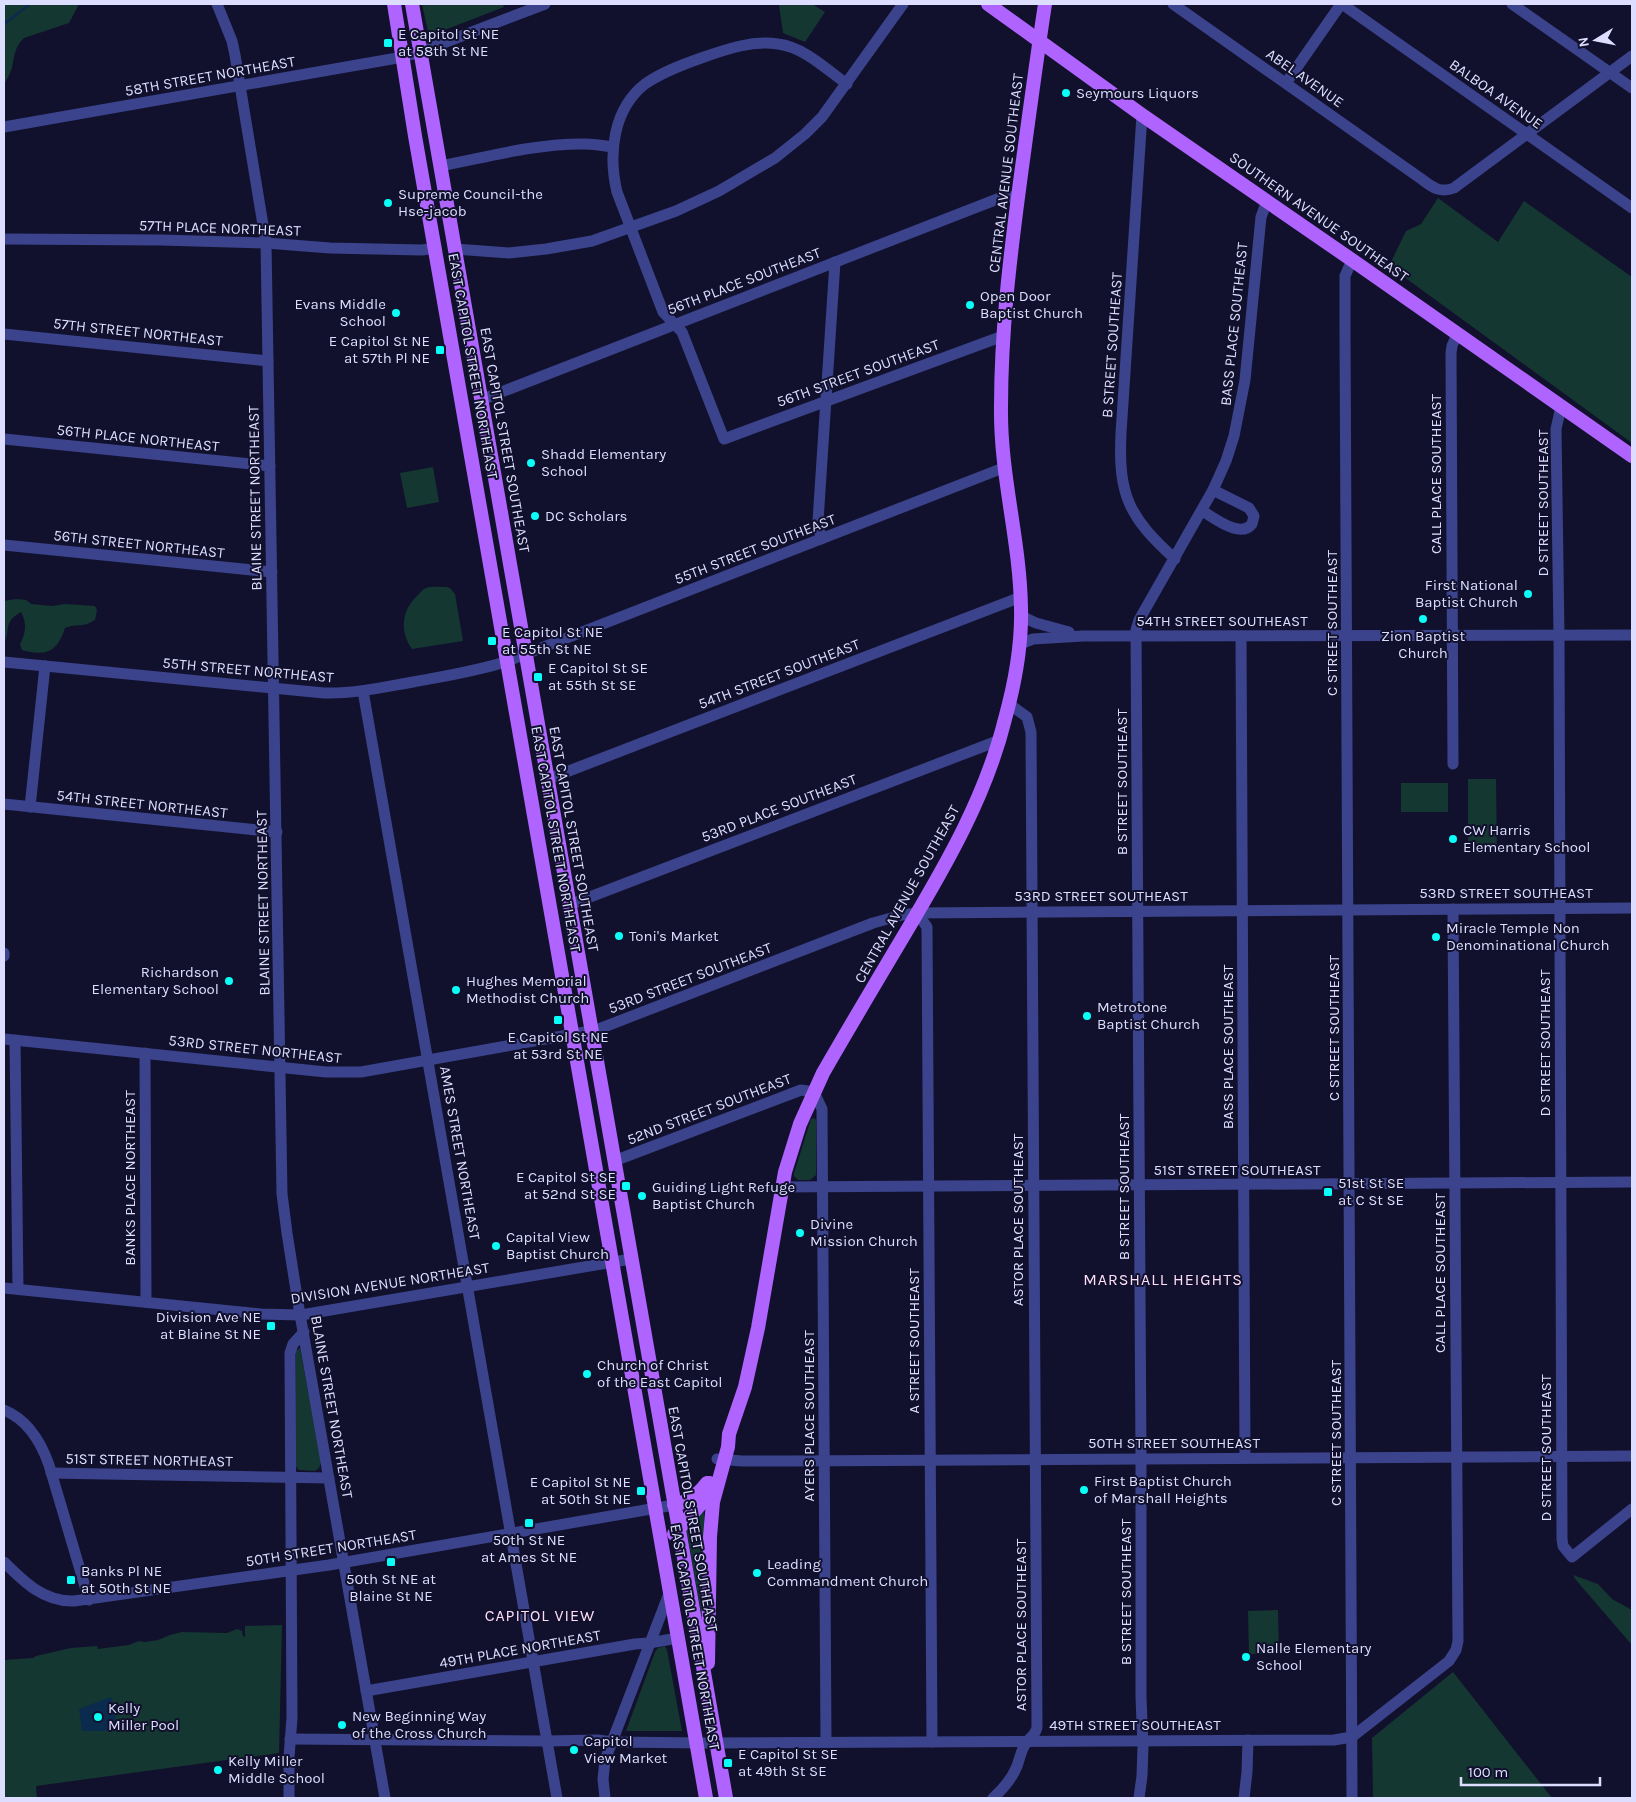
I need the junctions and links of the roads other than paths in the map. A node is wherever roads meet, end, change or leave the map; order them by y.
1 (217, 4) edge
2 (394, 4) edge
3 (412, 4) edge
4 (545, 4) edge
5 (903, 4) edge
6 (988, 4) edge
7 (1045, 4) edge
8 (1172, 4) edge
9 (1341, 4) edge
10 (1512, 4) edge
11 (1040, 40) junction
12 (420, 52) junction
13 (1632, 56) edge
14 (403, 57) junction
15 (1609, 72) junction
16 (1286, 83) junction
17 (847, 84) junction
18 (240, 86) junction
19 (1632, 88) edge
20 (1142, 115) junction
21 (4, 127) edge
22 (1528, 134) junction
23 (613, 147) junction
24 (440, 166) junction
25 (1018, 196) junction
26 (1267, 201) junction
27 (1632, 208) edge
28 (630, 228) junction
29 (4, 239) edge
30 (266, 243) junction
31 (436, 248) junction
32 (455, 249) junction
33 (1352, 260) junction
34 (835, 262) junction
35 (674, 324) junction
36 (4, 334) edge
37 (1457, 334) junction
38 (1003, 336) junction
39 (268, 362) junction
40 (481, 400) junction
41 (826, 402) junction
42 (1561, 407) junction
43 (4, 439) edge
44 (1632, 456) edge
45 (270, 466) junction
46 (1003, 468) junction
47 (1213, 490) junction
48 (1202, 511) junction
49 (821, 540) junction
50 (4, 545) edge
51 (1175, 559) junction
52 (272, 572) junction
53 (1021, 597) junction
54 (1022, 616) junction
55 (1632, 634) edge
56 (1452, 635) junction
57 (1559, 635) junction
58 (1083, 636) junction
59 (1136, 636) junction
60 (1241, 636) junction
61 (1347, 636) junction
62 (1020, 644) junction
63 (517, 657) junction
64 (4, 662) edge
65 (45, 666) junction
66 (274, 688) junction
67 (364, 691) junction
68 (1009, 704) junction
69 (1000, 740) junction
70 (1453, 764) dead end
71 (548, 779) junction
72 (4, 804) edge
73 (30, 807) junction
74 (277, 832) junction
75 (569, 905) junction
76 (1559, 908) junction
77 (1632, 908) edge
78 (1348, 909) junction
79 (1453, 909) junction
80 (1243, 910) junction
81 (1032, 911) junction
82 (1138, 911) junction
83 (917, 913) junction
84 (591, 1031) junction
85 (573, 1035) junction
86 (9, 1040) edge
87 (145, 1053) junction
88 (428, 1060) junction
89 (281, 1068) junction
90 (814, 1092) junction
91 (614, 1160) junction
92 (1632, 1182) edge
93 (1454, 1183) junction
94 (1560, 1183) junction
95 (1244, 1184) junction
96 (1350, 1184) junction
97 (1033, 1185) junction
98 (1139, 1185) junction
99 (823, 1186) junction
100 (928, 1186) junction
101 (782, 1187) junction
102 (631, 1259) junction
103 (613, 1261) junction
104 (468, 1286) junction
105 (4, 1288) edge
106 (18, 1289) junction
107 (146, 1302) junction
108 (300, 1315) junction
109 (304, 1332) junction
110 (4, 1410) edge
111 (1632, 1456) edge
112 (1562, 1457) junction
113 (1245, 1458) junction
114 (1352, 1458) junction
115 (1457, 1458) junction
116 (1142, 1459) junction
117 (721, 1460) junction
118 (930, 1460) junction
119 (1034, 1460) junction
120 (824, 1461) junction
121 (51, 1473) junction
122 (712, 1476) junction
123 (290, 1477) junction
124 (329, 1478) junction
125 (674, 1505) junction
126 (656, 1508) junction
127 (1632, 1509) edge
128 (678, 1529) junction
129 (511, 1534) junction
130 (664, 1560) junction
131 (4, 1562) edge
132 (344, 1563) junction
133 (291, 1571) junction
134 (670, 1592) junction
135 (89, 1600) junction
136 (678, 1638) junction
137 (649, 1643) junction
138 (534, 1662) junction
139 (706, 1686) junction
140 (366, 1691) junction
141 (1352, 1737) junction
142 (290, 1739) junction
143 (375, 1740) junction
144 (1142, 1740) junction
145 (1248, 1740) junction
146 (547, 1741) junction
147 (1027, 1741) junction
148 (612, 1742) junction
149 (826, 1742) junction
150 (932, 1742) junction
151 (706, 1743) junction
152 (290, 1798) edge
153 (385, 1798) edge
154 (557, 1798) edge
155 (605, 1798) edge
156 (706, 1798) edge
157 (726, 1798) edge
158 (993, 1798) edge
159 (1139, 1798) edge
160 (1244, 1798) edge
161 (1352, 1798) edge

1 - 18 street, BLAINE STREET NORTHEAST
2 - 14 main road, EAST CAPITOL STREET NORTHEAST
3 - 12 main road, EAST CAPITOL STREET SOUTHEAST
4 - 12 street, 58TH STREET NORTHEAST
5 - 17 street
6 - 11 main road, SOUTHERN AVENUE SOUTHEAST
7 - 11 main road, CENTRAL AVENUE SOUTHEAST
8 - 16 street, ABEL AVENUE
9 - 16 street
9 - 22 street, BALBOA AVENUE
10 - 15 street
11 - 20 main road, SOUTHERN AVENUE SOUTHEAST
11 - 25 main road, CENTRAL AVENUE SOUTHEAST
12 - 14 street, 58TH STREET NORTHEAST
12 - 24 main road, EAST CAPITOL STREET SOUTHEAST
13 - 15 street, ABEL AVENUE
14 - 18 street, 58TH STREET NORTHEAST
14 - 31 main road, EAST CAPITOL STREET NORTHEAST
15 - 19 street
15 - 22 street, ABEL AVENUE
16 - 22 street, ABEL AVENUE
17 - 23 street
17 - 28 street
18 - 21 street, 58TH STREET NORTHEAST
18 - 30 street, BLAINE STREET NORTHEAST
20 - 26 main road, SOUTHERN AVENUE SOUTHEAST
20 - 51 street, B STREET SOUTHEAST
22 - 27 street, BALBOA AVENUE
23 - 24 street
23 - 28 street
24 - 32 main road, EAST CAPITOL STREET SOUTHEAST
25 - 34 street, 56TH PLACE SOUTHEAST
25 - 38 main road, CENTRAL AVENUE SOUTHEAST
26 - 33 main road, SOUTHERN AVENUE SOUTHEAST
26 - 47 street, BASS PLACE SOUTHEAST
28 - 32 street
28 - 35 street
29 - 30 street, 57TH PLACE NORTHEAST
30 - 31 street, 57TH PLACE NORTHEAST
30 - 39 street, BLAINE STREET NORTHEAST
31 - 63 main road, EAST CAPITOL STREET NORTHEAST
32 - 40 main road, EAST CAPITOL STREET SOUTHEAST
33 - 37 main road, SOUTHERN AVENUE SOUTHEAST
33 - 61 street, C STREET SOUTHEAST
34 - 35 street, 56TH PLACE SOUTHEAST
34 - 41 street
35 - 40 street, 56TH PLACE SOUTHEAST
35 - 41 street, 56TH STREET SOUTHEAST
36 - 39 street, 57TH STREET NORTHEAST
37 - 42 main road, SOUTHERN AVENUE SOUTHEAST
37 - 56 street, CALL PLACE SOUTHEAST
38 - 41 street, 56TH STREET SOUTHEAST
38 - 46 main road, CENTRAL AVENUE SOUTHEAST
39 - 45 street, BLAINE STREET NORTHEAST
40 - 63 main road, EAST CAPITOL STREET SOUTHEAST
41 - 49 street
42 - 44 main road, SOUTHERN AVENUE SOUTHEAST
42 - 57 street, D STREET SOUTHEAST
43 - 45 street, 56TH PLACE NORTHEAST
45 - 52 street, BLAINE STREET NORTHEAST
46 - 49 street, 55TH STREET SOUTHEAST
46 - 53 main road, CENTRAL AVENUE SOUTHEAST
47 - 48 street, BASS PLACE SOUTHEAST
47 - 48 street
48 - 51 street, BASS PLACE SOUTHEAST
49 - 63 street, 55TH STREET SOUTHEAST
50 - 52 street, 56TH STREET NORTHEAST
51 - 59 street, BASS PLACE SOUTHEAST
52 - 66 street, BLAINE STREET NORTHEAST
53 - 54 main road, CENTRAL AVENUE SOUTHEAST
53 - 71 street, 54TH STREET SOUTHEAST
54 - 58 street, 54TH STREET SOUTHEAST
54 - 62 main road, CENTRAL AVENUE SOUTHEAST
55 - 57 street, 54TH STREET SOUTHEAST
56 - 57 street, 54TH STREET SOUTHEAST
56 - 61 street, 54TH STREET SOUTHEAST
56 - 70 street, CALL PLACE SOUTHEAST
57 - 76 street, D STREET SOUTHEAST
58 - 59 street, 54TH STREET SOUTHEAST
58 - 62 street, 54TH STREET SOUTHEAST
59 - 60 street, 54TH STREET SOUTHEAST
59 - 82 street, B STREET SOUTHEAST
60 - 61 street, 54TH STREET SOUTHEAST
60 - 80 street, BASS PLACE SOUTHEAST
61 - 78 street, C STREET SOUTHEAST
62 - 68 main road, CENTRAL AVENUE SOUTHEAST
63 - 67 street, 55TH STREET NORTHEAST
63 - 71 main road, EAST CAPITOL STREET SOUTHEAST
63 - 85 main road, EAST CAPITOL STREET NORTHEAST
64 - 65 street, 55TH STREET NORTHEAST
65 - 66 street, 55TH STREET NORTHEAST
65 - 73 street
66 - 67 street, 55TH STREET NORTHEAST
66 - 74 street, BLAINE STREET NORTHEAST
67 - 88 street, AMES STREET NORTHEAST
68 - 69 main road, CENTRAL AVENUE SOUTHEAST
68 - 81 street, ASTOR PLACE SOUTHEAST
69 - 75 street, 53RD PLACE SOUTHEAST
69 - 83 main road, CENTRAL AVENUE SOUTHEAST
71 - 75 main road, EAST CAPITOL STREET SOUTHEAST
72 - 73 street, 54TH STREET NORTHEAST
73 - 74 street, 54TH STREET NORTHEAST
74 - 89 street, BLAINE STREET NORTHEAST
75 - 84 main road, EAST CAPITOL STREET SOUTHEAST
76 - 77 street, 53RD STREET SOUTHEAST
76 - 79 street, 53RD STREET SOUTHEAST
76 - 94 street, D STREET SOUTHEAST
78 - 79 street, 53RD STREET SOUTHEAST
78 - 80 street, 53RD STREET SOUTHEAST
78 - 96 street, C STREET SOUTHEAST
79 - 93 street, CALL PLACE SOUTHEAST
80 - 82 street, 53RD STREET SOUTHEAST
80 - 95 street, BASS PLACE SOUTHEAST
81 - 82 street, 53RD STREET SOUTHEAST
81 - 83 street, 53RD STREET SOUTHEAST
81 - 97 street, ASTOR PLACE SOUTHEAST
82 - 98 street, B STREET SOUTHEAST
83 - 84 street, 53RD STREET SOUTHEAST
83 - 90 main road, CENTRAL AVENUE SOUTHEAST
83 - 100 street, A STREET SOUTHEAST
84 - 85 street, 53RD STREET NORTHEAST
84 - 91 main road, EAST CAPITOL STREET SOUTHEAST
85 - 88 street, 53RD STREET NORTHEAST
85 - 103 main road, EAST CAPITOL STREET NORTHEAST
86 - 87 street, 53RD STREET NORTHEAST
86 - 106 street
87 - 89 street, 53RD STREET NORTHEAST
87 - 107 street, BANKS PLACE NORTHEAST
88 - 89 street, 53RD STREET NORTHEAST
88 - 104 street, AMES STREET NORTHEAST
89 - 108 street, BLAINE STREET NORTHEAST
90 - 91 street, 52ND STREET SOUTHEAST
90 - 99 street, AYERS PLACE SOUTHEAST
90 - 101 main road, CENTRAL AVENUE SOUTHEAST
91 - 102 main road, EAST CAPITOL STREET SOUTHEAST
92 - 94 street, 51ST STREET SOUTHEAST
93 - 94 street, 51ST STREET SOUTHEAST
93 - 96 street, 51ST STREET SOUTHEAST
93 - 115 street, CALL PLACE SOUTHEAST
94 - 112 street, D STREET SOUTHEAST
95 - 96 street, 51ST STREET SOUTHEAST
95 - 98 street, 51ST STREET SOUTHEAST
95 - 113 street, BASS PLACE SOUTHEAST
96 - 114 street, C STREET SOUTHEAST
97 - 98 street, 51ST STREET SOUTHEAST
97 - 100 street, 51ST STREET SOUTHEAST
97 - 119 street, ASTOR PLACE SOUTHEAST
98 - 116 street, B STREET SOUTHEAST
99 - 100 street, 51ST STREET SOUTHEAST
99 - 101 street, 51ST STREET SOUTHEAST
99 - 120 street, AYERS PLACE SOUTHEAST
100 - 118 street, A STREET SOUTHEAST
101 - 117 main road, CENTRAL AVENUE SOUTHEAST
102 - 103 street, DIVISION AVENUE NORTHEAST
102 - 125 main road, EAST CAPITOL STREET SOUTHEAST
103 - 104 street, DIVISION AVENUE NORTHEAST
103 - 126 main road, EAST CAPITOL STREET NORTHEAST
104 - 108 street, DIVISION AVENUE NORTHEAST
104 - 129 street, AMES STREET NORTHEAST
105 - 106 street, DIVISION AVENUE NORTHEAST
106 - 107 street, DIVISION AVENUE NORTHEAST
107 - 108 street, DIVISION AVENUE NORTHEAST
108 - 109 street, BLAINE STREET NORTHEAST
109 - 123 street
109 - 124 street, BLAINE STREET NORTHEAST
110 - 121 street, 51ST STREET NORTHEAST
111 - 112 street, 50TH STREET SOUTHEAST
112 - 115 street, 50TH STREET SOUTHEAST
112 - 127 street, D STREET SOUTHEAST
113 - 114 street, 50TH STREET SOUTHEAST
113 - 116 street, 50TH STREET SOUTHEAST
114 - 115 street, 50TH STREET SOUTHEAST
114 - 141 street, C STREET SOUTHEAST
115 - 141 street, CALL PLACE SOUTHEAST
116 - 119 street, 50TH STREET SOUTHEAST
116 - 144 street, B STREET SOUTHEAST
117 - 120 street, 50TH STREET SOUTHEAST
117 - 122 main road
117 - 139 main road, CENTRAL AVENUE SOUTHEAST
118 - 119 street, 50TH STREET SOUTHEAST
118 - 120 street, 50TH STREET SOUTHEAST
118 - 150 street, A STREET SOUTHEAST
119 - 147 street, ASTOR PLACE SOUTHEAST
120 - 149 street, AYERS PLACE SOUTHEAST
121 - 123 street, 51ST STREET NORTHEAST
121 - 135 street
122 - 125 main road
122 - 128 main road
123 - 124 street, 51ST STREET NORTHEAST
123 - 133 street
124 - 132 street, BLAINE STREET NORTHEAST
125 - 126 street, 50TH STREET NORTHEAST
125 - 128 main road, EAST CAPITOL STREET SOUTHEAST
126 - 129 street, 50TH STREET NORTHEAST
126 - 130 main road, EAST CAPITOL STREET NORTHEAST
128 - 130 main road
128 - 139 main road, EAST CAPITOL STREET SOUTHEAST
129 - 132 street, 50TH STREET NORTHEAST
129 - 138 street, AMES STREET NORTHEAST
130 - 134 main road, EAST CAPITOL STREET NORTHEAST
131 - 135 street, 50TH STREET NORTHEAST
132 - 133 street, 50TH STREET NORTHEAST
132 - 140 street, BLAINE STREET NORTHEAST
133 - 135 street, 50TH STREET NORTHEAST
133 - 142 street
134 - 136 main road, EAST CAPITOL STREET NORTHEAST
134 - 137 street
136 - 137 street, 49TH PLACE NORTHEAST
136 - 151 main road, EAST CAPITOL STREET NORTHEAST
137 - 138 street, 49TH PLACE NORTHEAST
137 - 148 street
138 - 140 street, 49TH PLACE NORTHEAST
138 - 146 street, AMES STREET NORTHEAST
139 - 151 main road, EAST CAPITOL STREET SOUTHEAST
140 - 143 street, BLAINE STREET NORTHEAST
141 - 145 street, 49TH STREET SOUTHEAST
141 - 161 street, C STREET SOUTHEAST
142 - 143 street, 49TH STREET SOUTHEAST
142 - 152 street
143 - 146 street, 49TH STREET SOUTHEAST
143 - 153 street, BLAINE STREET NORTHEAST
144 - 145 street, 49TH STREET SOUTHEAST
144 - 147 street, 49TH STREET SOUTHEAST
144 - 159 street, B STREET SOUTHEAST
145 - 160 street
146 - 148 street, 49TH STREET SOUTHEAST
146 - 154 street, AMES STREET NORTHEAST
147 - 150 street, 49TH STREET SOUTHEAST
147 - 158 street, ASTOR PLACE SOUTHEAST
148 - 151 street, 49TH STREET SOUTHEAST
148 - 155 street
149 - 150 street, 49TH STREET SOUTHEAST
149 - 151 street, 49TH STREET SOUTHEAST
151 - 156 main road, EAST CAPITOL STREET NORTHEAST
151 - 157 main road, EAST CAPITOL STREET SOUTHEAST

